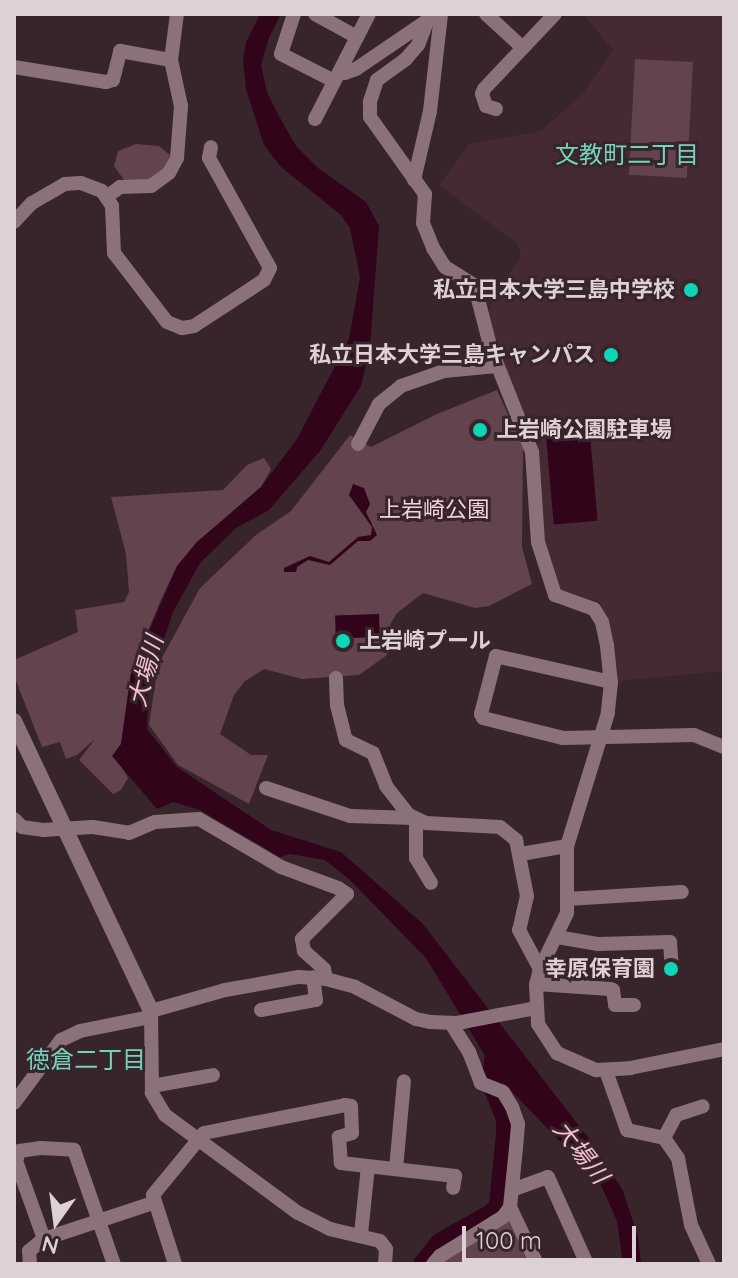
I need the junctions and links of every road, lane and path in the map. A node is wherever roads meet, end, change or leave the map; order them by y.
1 (177, 14) edge
2 (294, 14) edge
3 (315, 14) edge
4 (369, 14) edge
5 (486, 14) edge
6 (555, 14) edge
7 (433, 16) edge
8 (357, 37) junction
9 (523, 48) junction
10 (171, 60) junction
11 (14, 67) edge
12 (337, 76) junction
13 (496, 109) dead end
14 (315, 119) dead end
15 (211, 147) dead end
16 (414, 180) junction
17 (108, 196) junction
18 (14, 222) edge
19 (497, 366) junction
20 (358, 444) dead end
21 (336, 678) dead end
22 (611, 682) junction
23 (14, 721) edge
24 (603, 738) junction
25 (724, 747) edge
26 (266, 788) dead end
27 (415, 819) junction
28 (17, 827) edge
29 (64, 830) junction
30 (567, 846) junction
31 (521, 854) junction
32 (431, 883) dead end
33 (682, 892) dead end
34 (567, 899) junction
35 (557, 937) junction
36 (672, 968) dead end
37 (538, 977) junction
38 (320, 978) junction
39 (634, 1005) dead end
40 (536, 1008) junction
41 (261, 1010) dead end
42 (150, 1014) junction
43 (454, 1023) junction
44 (724, 1049) edge
45 (606, 1071) junction
46 (213, 1075) dead end
47 (404, 1081) dead end
48 (152, 1086) junction
49 (14, 1103) edge
50 (703, 1106) dead end
51 (664, 1138) junction
52 (199, 1139) junction
53 (368, 1166) junction
54 (396, 1169) junction
55 (453, 1188) dead end
56 (512, 1190) junction
57 (153, 1203) junction
58 (510, 1207) junction
59 (100, 1222) junction
60 (361, 1234) junction
61 (44, 1239) junction
62 (30, 1264) edge
63 (114, 1264) edge
64 (175, 1264) edge
65 (385, 1264) edge
66 (433, 1264) edge
67 (537, 1264) edge
68 (587, 1264) edge
69 (709, 1264) edge

1 - 10 street
2 - 12 street
3 - 8 street
4 - 8 street
5 - 9 street
6 - 9 street
7 - 12 street
7 - 16 street
7 - 16 street
8 - 12 street
9 - 13 street
10 - 11 street
10 - 17 street
12 - 14 street
15 - 17 street
16 - 19 street
17 - 18 street
19 - 20 street
19 - 22 street
21 - 27 street
22 - 24 street
22 - 24 street
23 - 29 street
24 - 25 street
24 - 30 street
26 - 27 street
27 - 31 street
27 - 32 street
28 - 29 street
29 - 38 street
29 - 42 street
30 - 31 street
30 - 34 street
31 - 37 street
33 - 34 street
34 - 35 street
35 - 36 street
35 - 37 street
37 - 39 street
37 - 40 street
38 - 41 street
38 - 42 street
38 - 43 street
40 - 43 street
40 - 45 street
42 - 48 street
42 - 49 street
43 - 56 street
44 - 45 street
45 - 51 street
46 - 48 street
47 - 54 street
48 - 52 street
50 - 51 street
51 - 69 street
52 - 53 street
52 - 57 street
52 - 60 street
53 - 54 street
53 - 60 street
54 - 55 street
56 - 58 street
56 - 68 street
57 - 59 street
57 - 64 street
58 - 66 street
58 - 67 street
59 - 61 street
59 - 61 street
59 - 63 street
60 - 65 street
61 - 62 street

